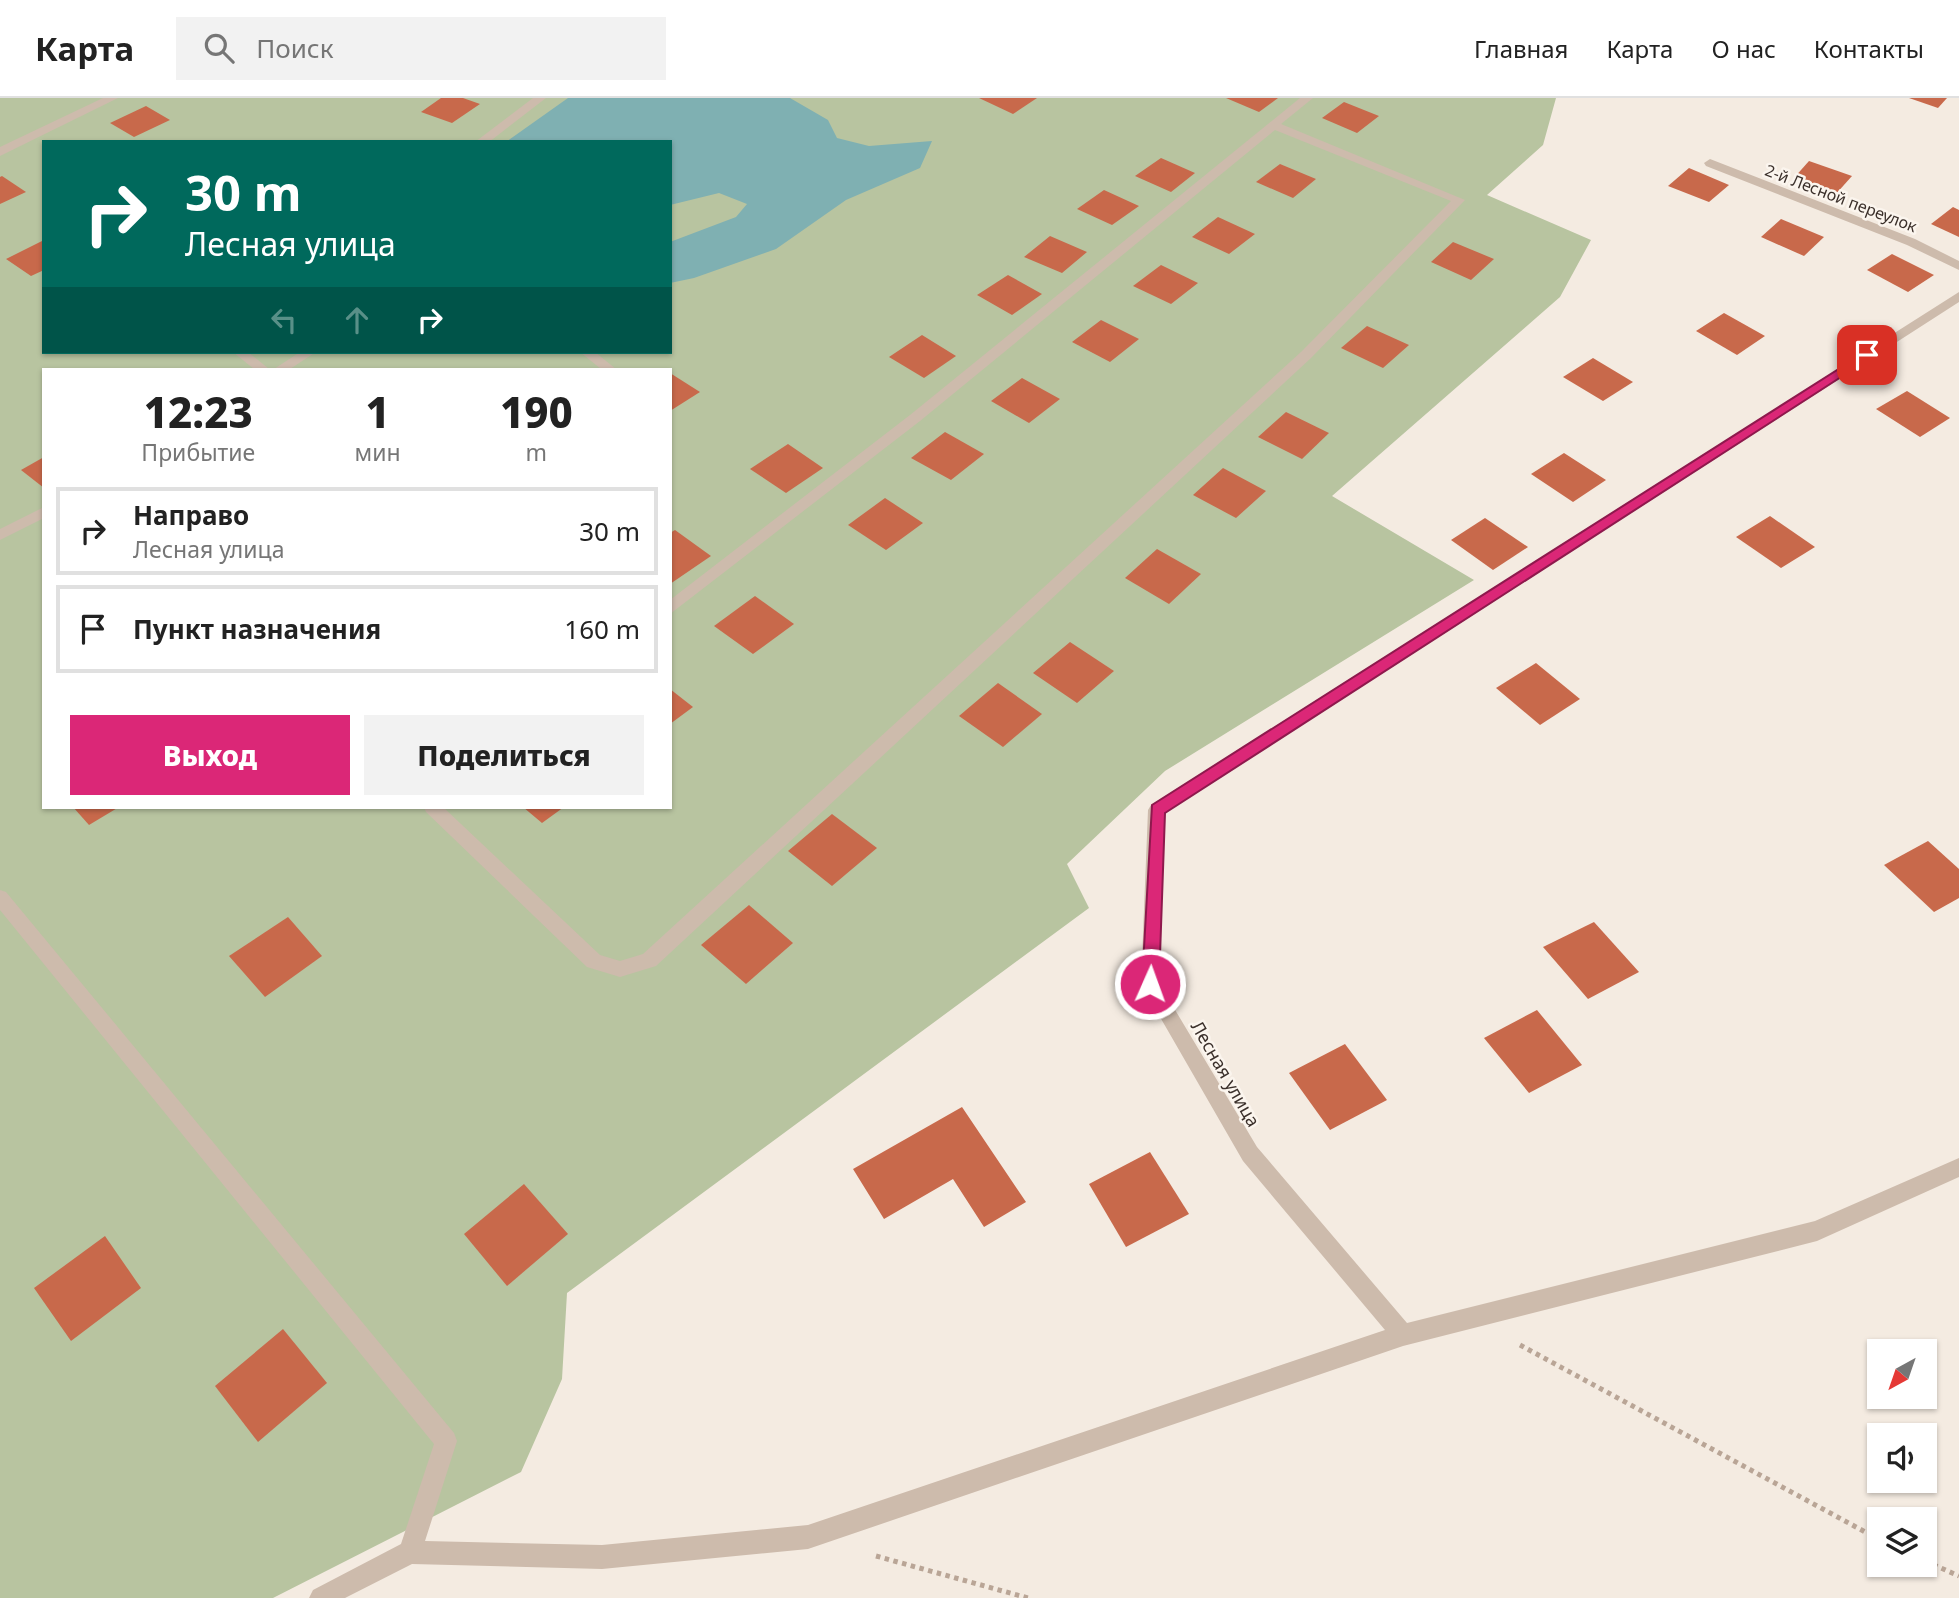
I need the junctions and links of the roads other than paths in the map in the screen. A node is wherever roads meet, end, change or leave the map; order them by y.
1 (112, 98) edge
2 (540, 98) edge
3 (1307, 98) edge
4 (1273, 125) junction
5 (484, 140) edge
6 (0, 152) edge
7 (1710, 163) dead end
8 (1959, 266) edge
9 (1959, 296) edge
10 (243, 354) edge
11 (306, 354) edge
12 (590, 354) edge
13 (261, 368) edge
14 (283, 368) edge
15 (608, 368) edge
16 (42, 513) edge
17 (0, 535) edge
18 (672, 606) edge
19 (434, 809) edge
20 (0, 897) edge
21 (1959, 1167) edge
22 (1403, 1335) junction
23 (410, 1552) junction
24 (321, 1598) edge

1 - 6 street
2 - 5 street
3 - 4 street
4 - 18 street
4 - 19 street
7 - 8 street, 2-й Лесной переулок
9 - 22 street, Лесная улица
10 - 13 street
11 - 14 street
12 - 15 street
16 - 17 street
20 - 23 street
21 - 22 street
22 - 23 street
23 - 24 street

